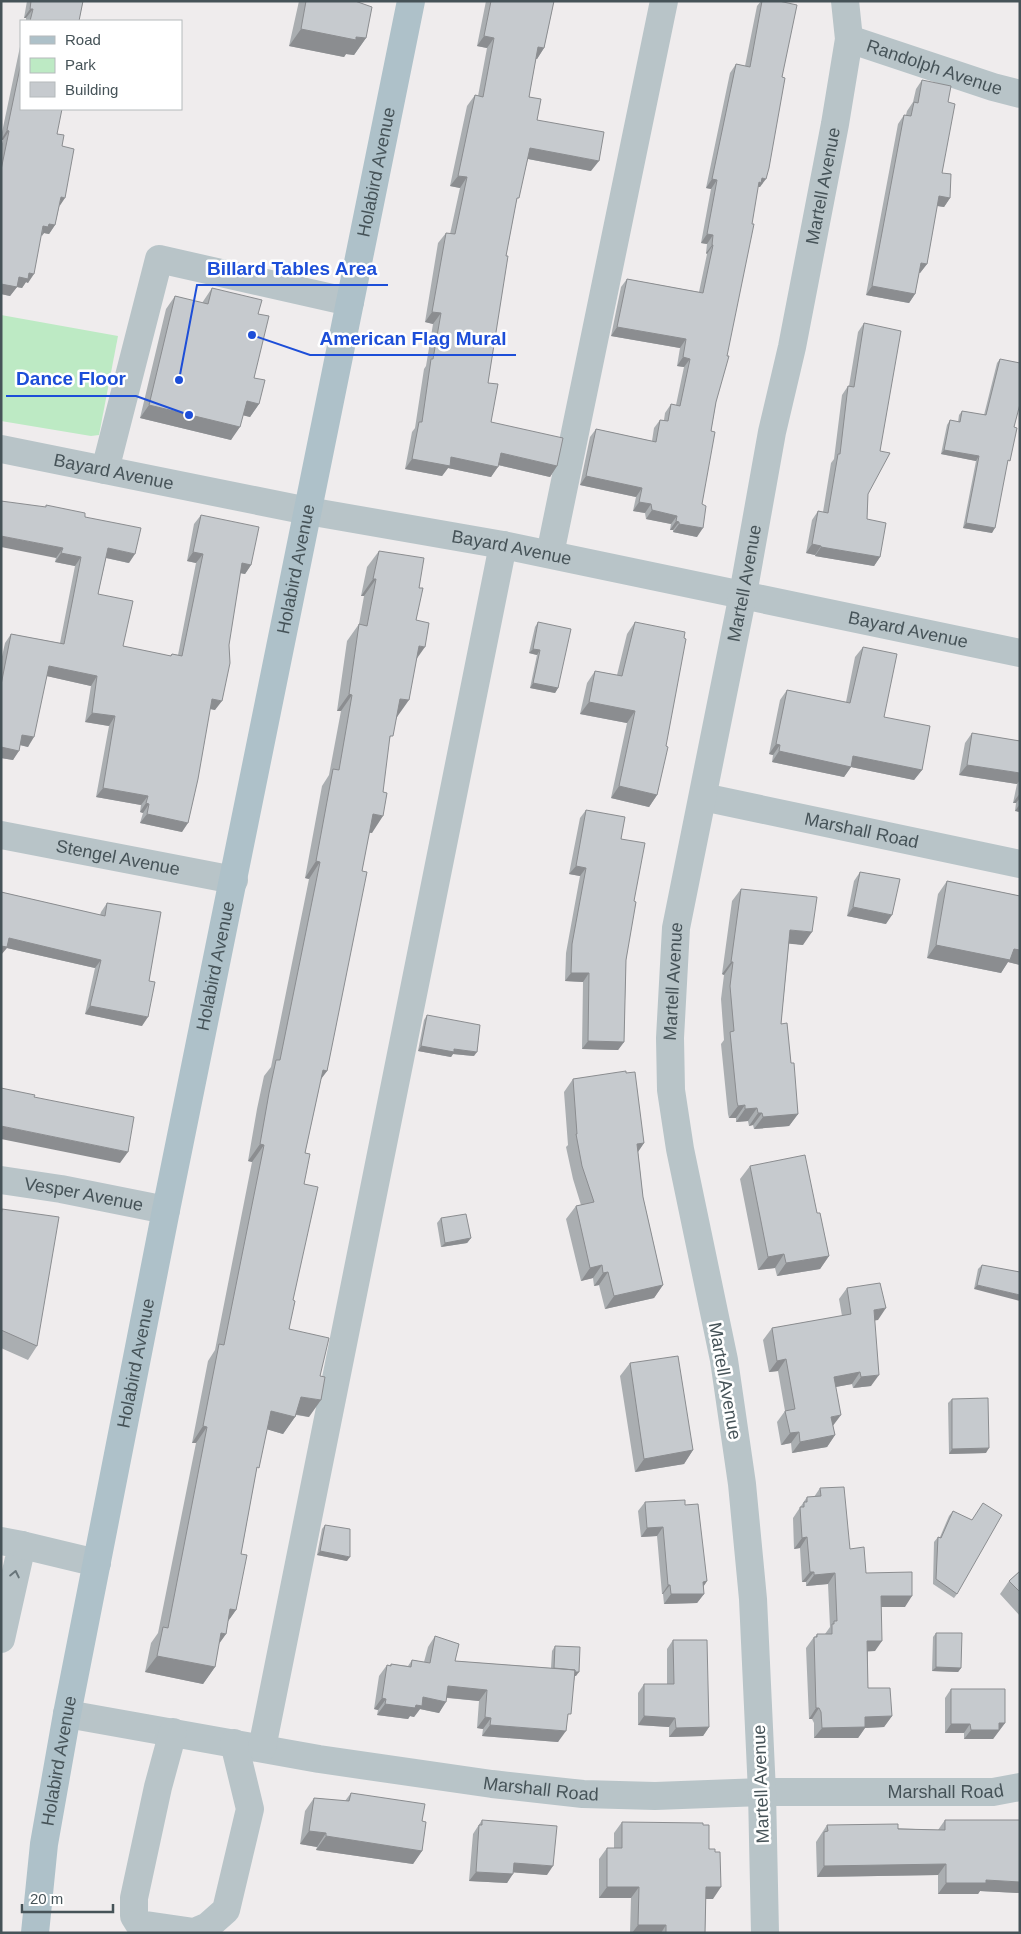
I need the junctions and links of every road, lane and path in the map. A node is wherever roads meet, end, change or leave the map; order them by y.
1 (411, 1) edge
2 (664, 1) edge
3 (845, 1) edge
4 (849, 39) junction
5 (1020, 94) edge
6 (350, 302) junction
7 (1, 450) edge
8 (105, 470) junction
9 (308, 511) junction
10 (503, 544) junction
11 (550, 554) junction
12 (743, 594) junction
13 (1020, 653) edge
14 (703, 797) junction
15 (1, 835) edge
16 (1020, 864) edge
17 (234, 880) junction
18 (1, 1180) edge
19 (166, 1210) junction
20 (11, 1543) edge
21 (97, 1563) junction
22 (1, 1639) edge
23 (67, 1714) junction
24 (174, 1732) junction
25 (234, 1743) junction
26 (262, 1748) junction
27 (1020, 1787) edge
28 (762, 1792) junction
29 (35, 1933) edge
30 (765, 1933) edge

1 - 6 main road, Holabird Avenue
2 - 11 street
3 - 4 street, Martell Avenue
4 - 5 street, Randolph Avenue
4 - 12 street, Martell Avenue
6 - 8 street
6 - 9 main road, Holabird Avenue
7 - 8 street, Bayard Avenue
8 - 9 street, Bayard Avenue
9 - 10 street, Bayard Avenue
9 - 17 main road, Holabird Avenue
10 - 11 street, Bayard Avenue
10 - 26 street
11 - 12 street, Bayard Avenue
12 - 13 street, Bayard Avenue
12 - 14 street, Martell Avenue
14 - 16 street, Marshall Road
14 - 28 street, Martell Avenue
15 - 17 street, Stengel Avenue
17 - 19 main road, Holabird Avenue
18 - 19 street, Vesper Avenue
19 - 21 main road, Holabird Avenue
20 - 21 street
22 -> 20 street
21 - 23 main road, Holabird Avenue
23 - 24 street, Marshall Road
23 - 29 main road, Holabird Avenue
24 - 25 street, Marshall Road
24 - 25 street
25 - 26 street, Marshall Road
26 - 28 street, Marshall Road
27 - 28 street, Marshall Road
28 - 30 street, Martell Avenue

